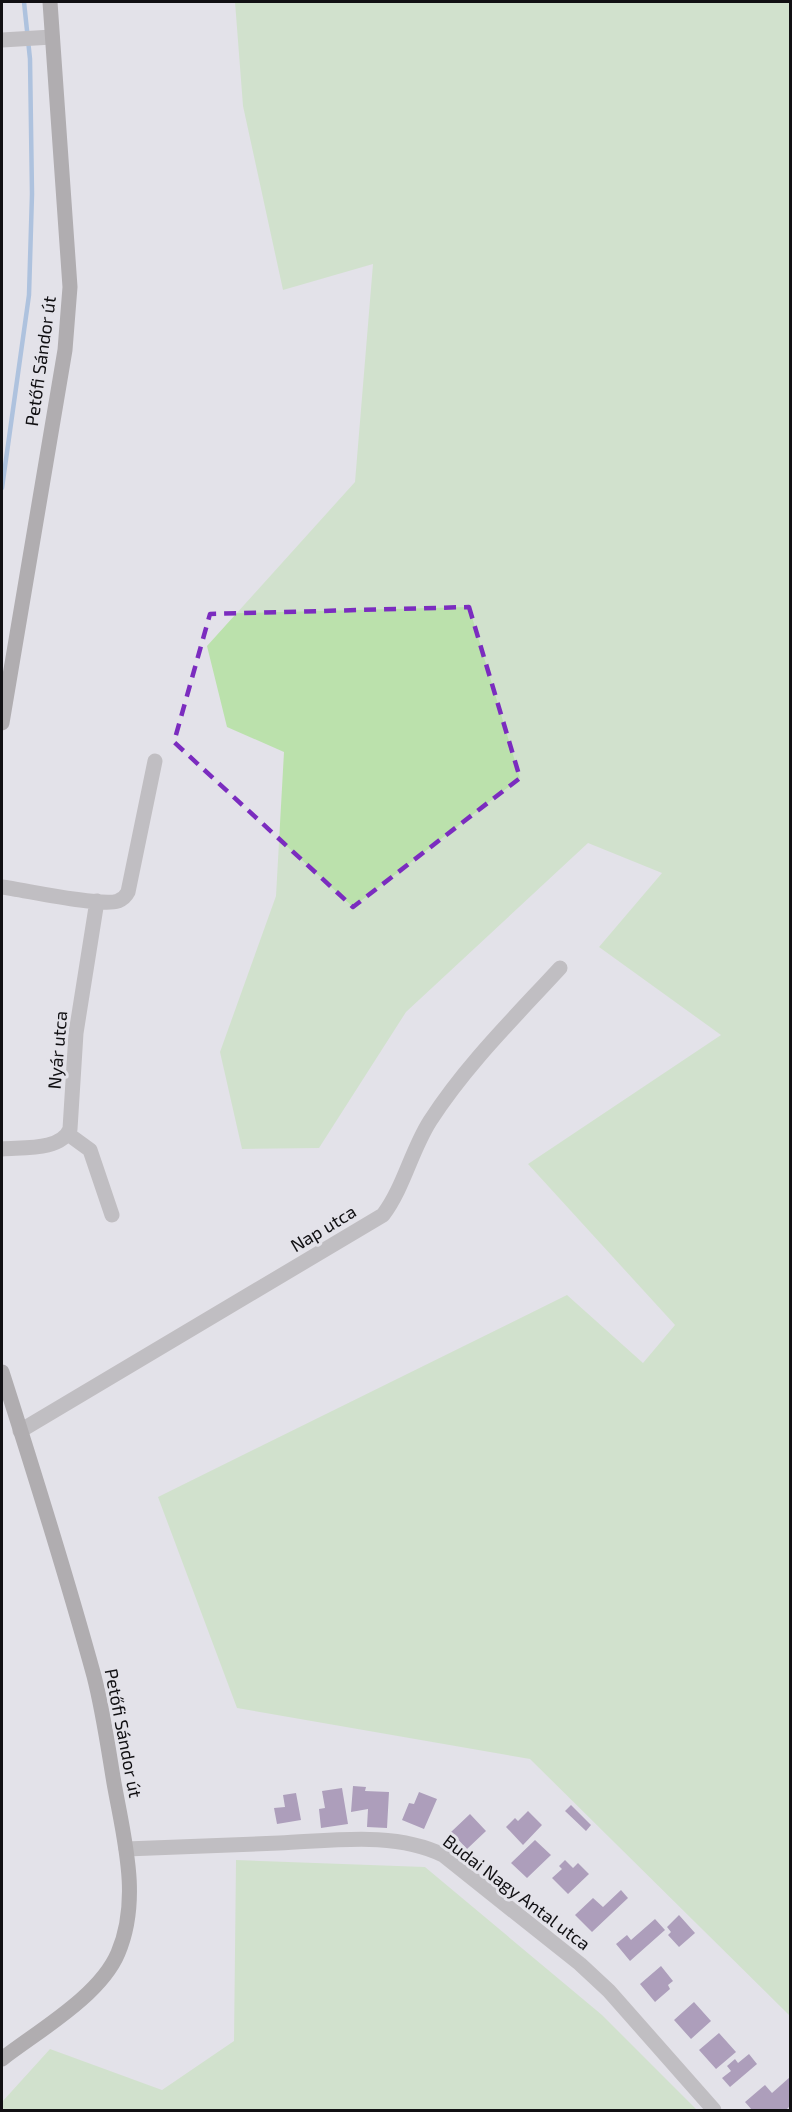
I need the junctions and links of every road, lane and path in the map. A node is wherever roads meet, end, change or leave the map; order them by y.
1 (50, 2) edge
2 (47, 37) junction
3 (4, 40) edge
4 (2, 723) edge
5 (155, 761) dead end
6 (2, 887) edge
7 (97, 901) junction
8 (560, 968) dead end
9 (68, 1134) junction
10 (2, 1149) edge
11 (112, 1215) dead end
12 (2, 1372) edge
13 (20, 1431) junction
14 (126, 1849) junction
15 (2, 2059) edge
16 (714, 2110) edge

1 - 2 street, Petőfi Sándor út
2 - 3 street
2 - 4 street, Petőfi Sándor út
5 - 7 street
6 - 7 street
7 - 9 street, Nyár utca
8 - 13 street, Nap utca
9 - 10 street
9 - 11 street
12 - 13 street, Petőfi Sándor út
13 - 14 street, Petőfi Sándor út
14 - 15 street, Petőfi Sándor út
14 - 16 street, Budai Nagy Antal utca

